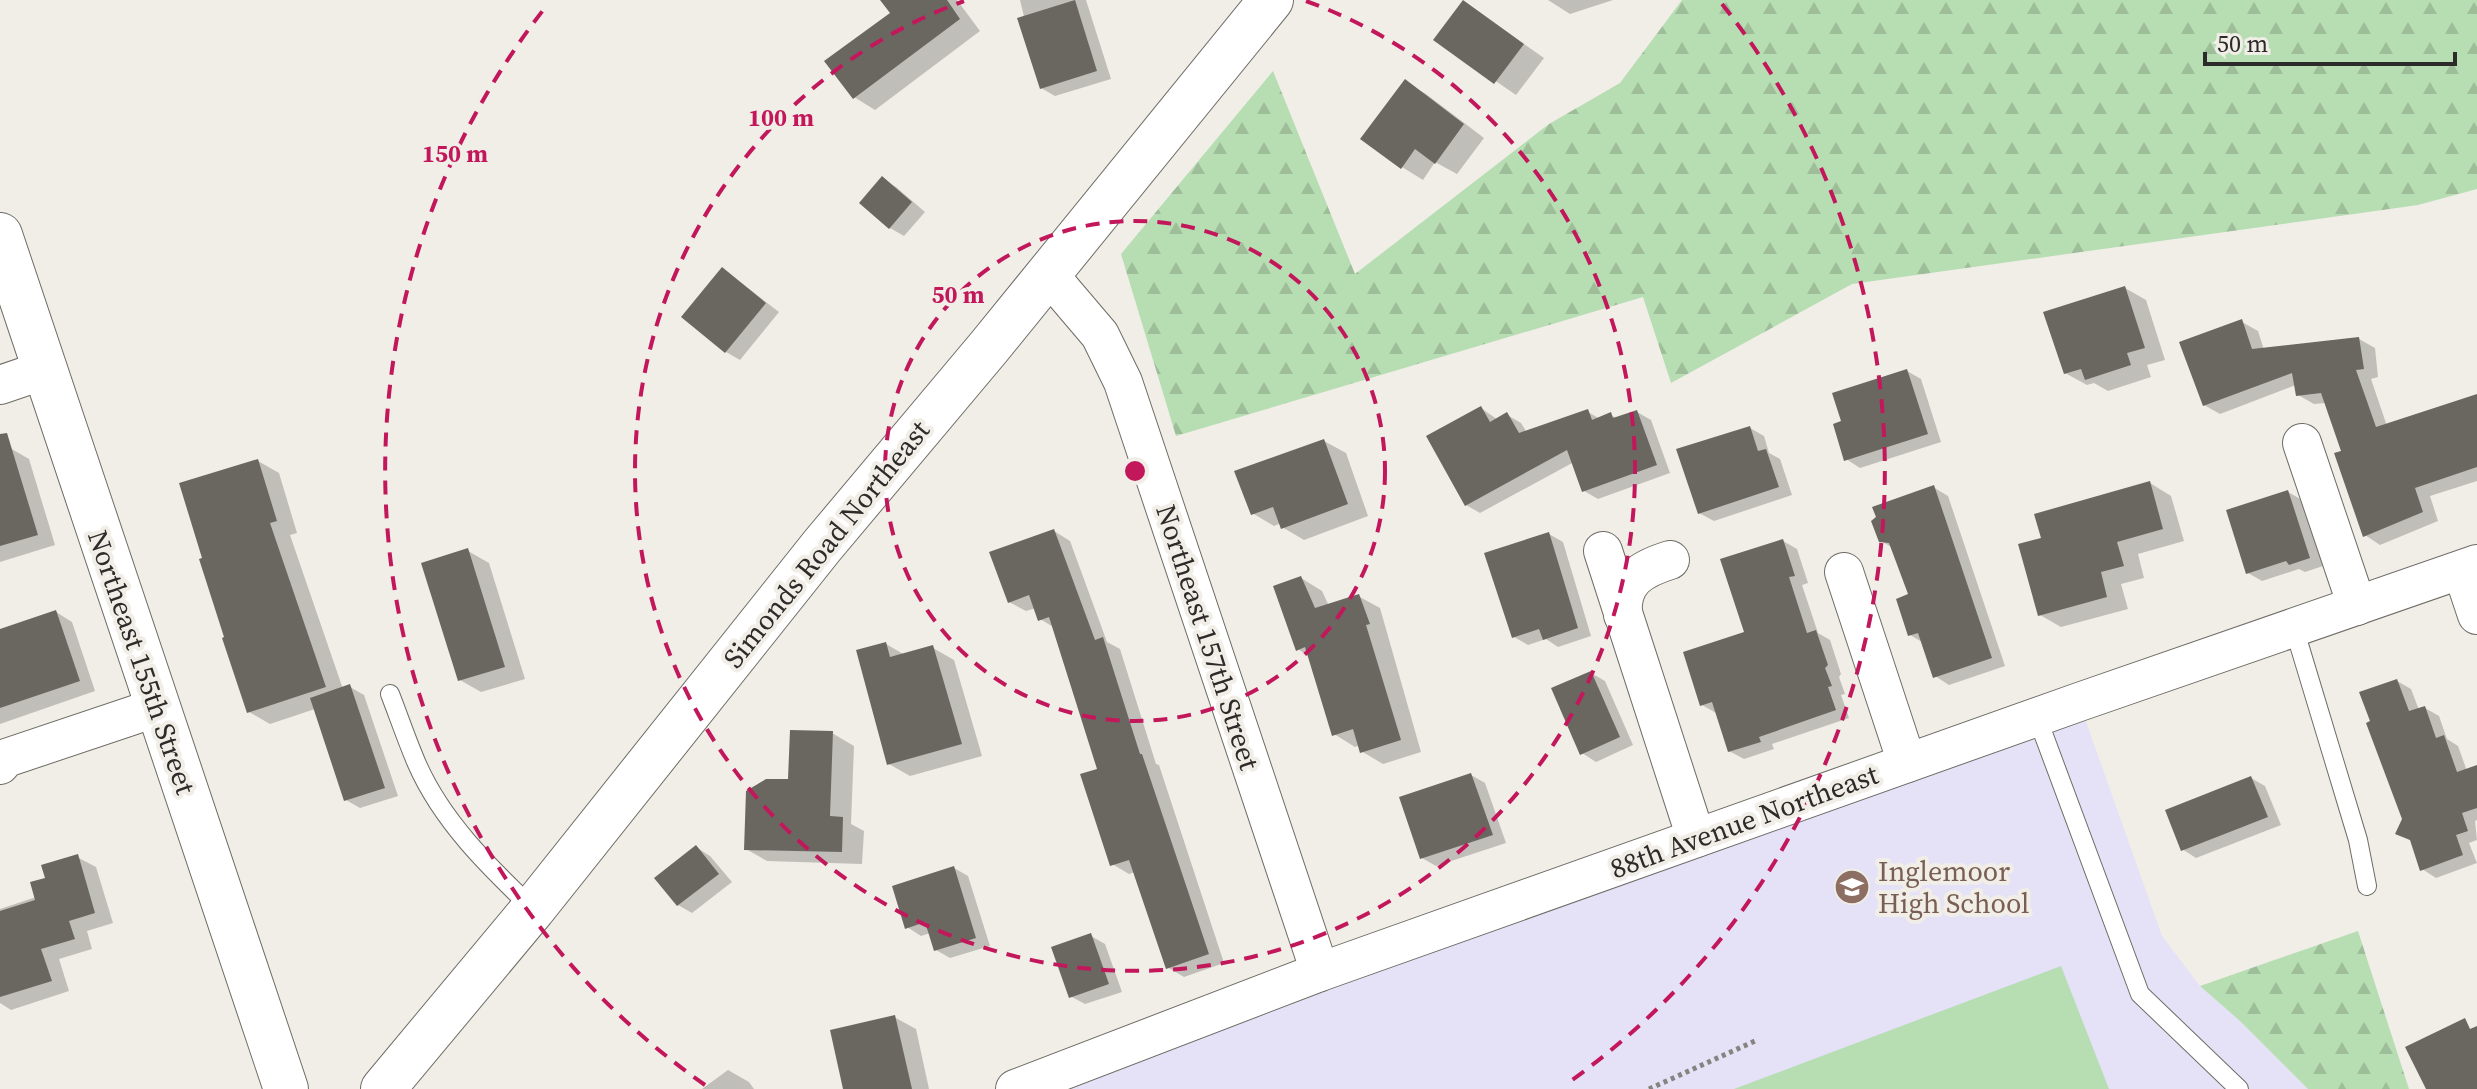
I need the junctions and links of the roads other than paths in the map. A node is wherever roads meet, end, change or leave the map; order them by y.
1 (1271, 0) edge
2 (0, 235) edge
3 (1049, 275) junction
4 (44, 370) junction
5 (0, 385) edge
6 (2302, 443) dead end
7 (1603, 551) dead end
8 (1670, 560) dead end
9 (2469, 567) edge
10 (1844, 572) dead end
11 (2357, 606) junction
12 (1623, 615) junction
13 (2477, 615) edge
14 (2294, 628) junction
15 (390, 694) dead end
16 (158, 707) junction
17 (2037, 717) junction
18 (1907, 763) junction
19 (0, 765) edge
20 (1696, 838) junction
21 (2367, 886) dead end
22 (533, 909) junction
23 (1320, 972) junction
24 (286, 1089) edge
25 (383, 1089) edge
26 (1015, 1089) edge
27 (2239, 1089) edge

1 - 3 main road, Simonds Road Northeast
2 - 4 main road, Northeast 155th Street
3 - 22 main road, Simonds Road Northeast
3 - 23 street, Northeast 157th Street
4 - 5 street
4 - 16 main road, Northeast 155th Street
6 - 11 street
7 - 12 street
8 - 12 street
9 - 11 street, 88th Avenue Northeast
9 - 13 street
10 - 18 street
11 - 14 street, 88th Avenue Northeast
12 - 20 street
14 - 17 street, 88th Avenue Northeast
14 - 21 lane
15 - 22 lane
16 - 19 street
16 - 24 main road, Northeast 155th Street
17 - 18 street, 88th Avenue Northeast
17 - 27 lane
18 - 20 street, 88th Avenue Northeast
20 - 23 street, 88th Avenue Northeast
22 - 25 main road, Simonds Road Northeast
23 - 26 street, 88th Avenue Northeast

